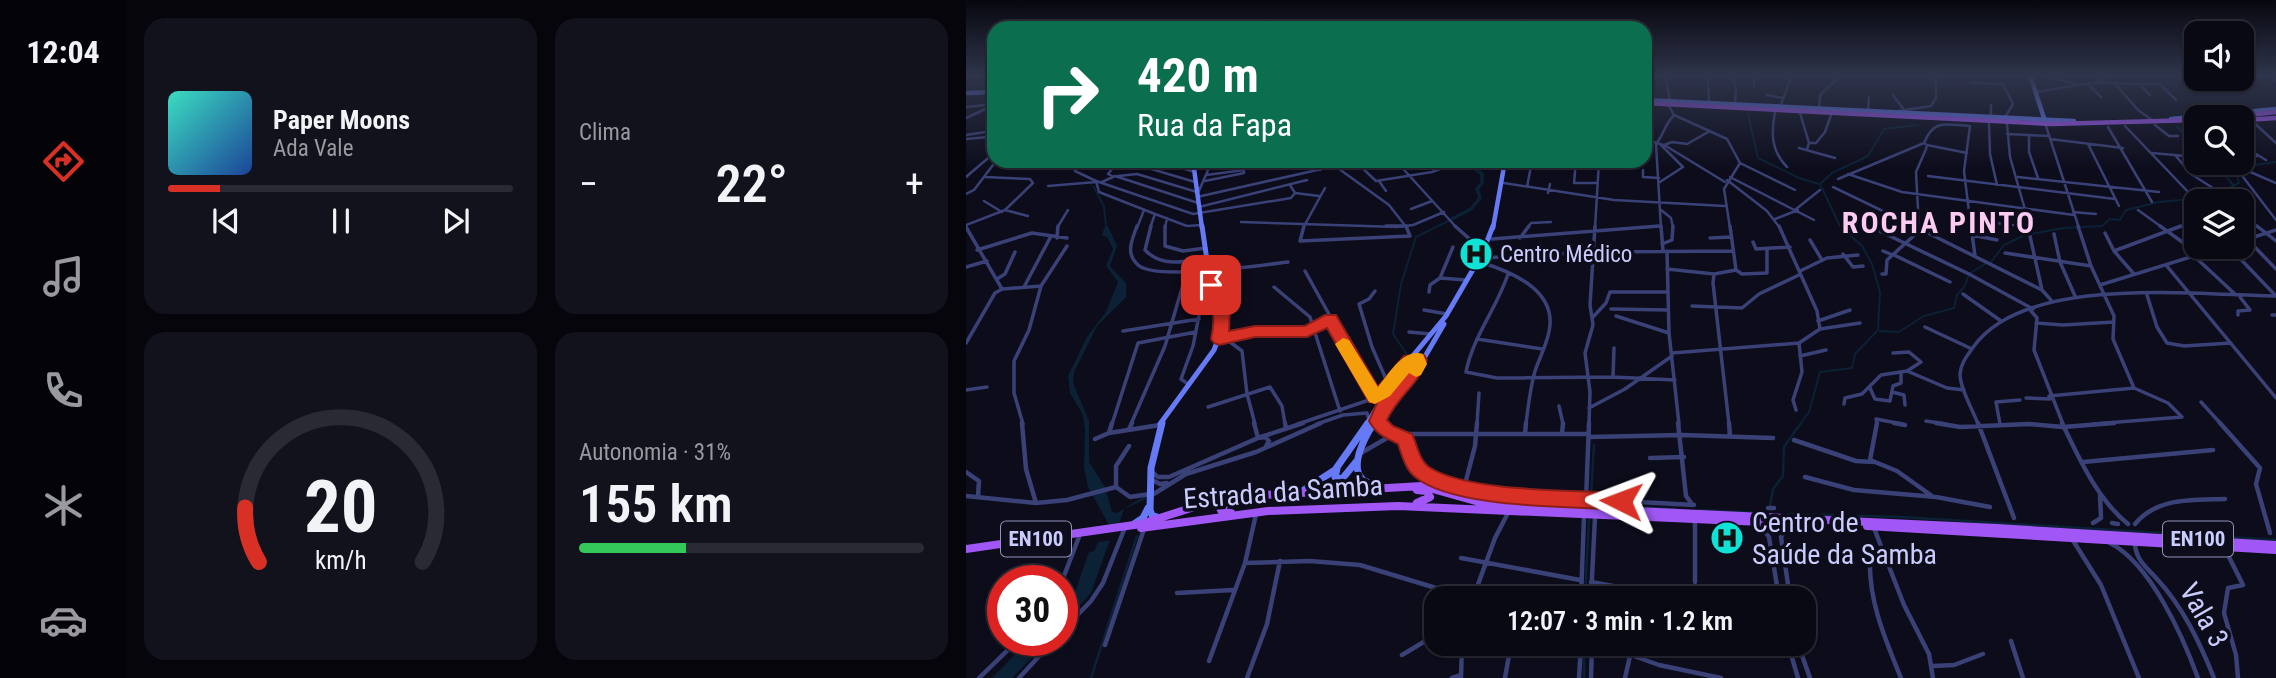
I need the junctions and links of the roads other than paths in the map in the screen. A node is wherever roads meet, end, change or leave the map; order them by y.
1 (1671, 107) edge
2 (1717, 107) edge
3 (1722, 107) edge
4 (1749, 107) edge
5 (1779, 107) edge
6 (1868, 107) edge
7 (1902, 107) edge
8 (1929, 107) edge
9 (1991, 107) edge
10 (2013, 107) edge
11 (2041, 107) edge
12 (2135, 107) edge
13 (987, 108) edge
14 (1819, 109) joint
15 (1777, 110) junction
16 (1904, 110) junction
17 (1868, 112) junction
18 (1800, 113) junction
19 (1892, 113) junction
20 (1674, 115) junction
21 (1831, 115) junction
22 (2276, 115) edge
23 (2254, 116) edge
24 (966, 118) edge
25 (2152, 120) junction
26 (1991, 121) junction
27 (2006, 121) junction
28 (2184, 121) edge
29 (2254, 121) edge
30 (2184, 122) edge
31 (2047, 123) junction
32 (1970, 124) junction
33 (2254, 124) edge
34 (2155, 125) junction
35 (2125, 126) junction
36 (2108, 127) junction
37 (1710, 131) junction
38 (2007, 134) junction
39 (2029, 136) junction
40 (2178, 136) dead end
41 (966, 137) edge
42 (987, 137) edge
43 (2049, 138) junction
44 (1652, 141) edge
45 (1656, 142) junction
46 (1809, 143) junction
47 (2276, 143) edge
48 (1925, 144) junction
49 (2088, 144) junction
50 (1663, 145) junction
51 (1799, 148) dead end
52 (2123, 148) junction
53 (1807, 149) junction
54 (1967, 153) junction
55 (2151, 153) junction
56 (2255, 153) joint
57 (2175, 155) junction
58 (2184, 156) edge
59 (2254, 156) edge
60 (1835, 158) dead end
61 (987, 159) edge
62 (2266, 160) dead end
63 (1740, 163) junction
64 (2184, 166) edge
65 (1787, 167) dead end
66 (991, 168) edge
67 (1075, 168) edge
68 (1113, 168) edge
69 (1148, 168) dead end
70 (1181, 168) edge
71 (1194, 168) edge
72 (1210, 168) edge
73 (1328, 168) edge
74 (1338, 168) edge
75 (1361, 168) edge
76 (1402, 168) edge
77 (1443, 168) edge
78 (1505, 168) edge
79 (1506, 168) edge
80 (1530, 168) edge
81 (1575, 168) edge
82 (1598, 168) edge
83 (1320, 170) joint
84 (1438, 170) joint
85 (1643, 170) dead end
86 (1195, 172) junction
87 (1848, 174) junction
88 (2254, 174) edge
89 (1206, 175) junction
90 (1409, 175) junction
91 (2193, 175) edge
92 (2242, 175) edge
93 (1114, 176) junction
94 (1928, 176) dead end
95 (2017, 176) junction
96 (966, 177) edge
97 (985, 177) junction
98 (1838, 179) dead end
99 (2038, 179) junction
100 (1307, 180) dead end
101 (1659, 180) junction
102 (1727, 180) junction
103 (1205, 181) junction
104 (1379, 181) junction
105 (1965, 181) junction
106 (2063, 181) junction
107 (1097, 182) junction
108 (1195, 182) junction
109 (1504, 183) junction
110 (1597, 183) junction
111 (2276, 183) edge
112 (1550, 184) dead end
113 (1290, 185) junction
114 (1997, 185) junction
115 (1048, 186) dead end
116 (1527, 187) junction
117 (1833, 187) dead end
118 (2110, 187) junction
119 (1325, 188) dead end
120 (2021, 188) junction
121 (2185, 189) edge
122 (2214, 189) edge
123 (1795, 190) dead end
124 (1820, 190) dead end
125 (2143, 190) junction
126 (1386, 191) dead end
127 (2159, 192) dead end
128 (1295, 193) junction
129 (1548, 193) junction
130 (966, 194) edge
131 (1917, 195) junction
132 (2068, 195) junction
133 (1319, 196) junction
134 (1598, 198) junction
135 (1197, 199) junction
136 (2115, 200) junction
137 (984, 201) dead end
138 (1433, 201) junction
139 (1966, 201) junction
140 (2152, 202) dead end
141 (1660, 204) junction
142 (1726, 206) junction
143 (2119, 206) dead end
144 (1068, 209) dead end
145 (1411, 209) dead end
146 (2026, 209) junction
147 (1144, 210) junction
148 (1660, 210) junction
149 (1797, 210) junction
150 (2138, 210) dead end
151 (1004, 211) junction
152 (1444, 212) junction
153 (1155, 214) junction
154 (1200, 214) junction
155 (2073, 214) junction
156 (2096, 214) dead end
157 (1028, 216) dead end
158 (1167, 218) junction
159 (1852, 218) dead end
160 (1775, 219) junction
161 (1814, 220) dead end
162 (1969, 220) junction
163 (2276, 220) edge
164 (1241, 222) dead end
165 (1551, 222) dead end
166 (2254, 224) edge
167 (1202, 225) junction
168 (966, 226) edge
169 (1304, 226) junction
170 (1661, 226) junction
171 (2184, 226) edge
172 (1407, 227) junction
173 (2276, 230) edge
174 (1919, 231) junction
175 (2166, 231) junction
176 (1595, 233) junction
177 (2105, 233) dead end
178 (2267, 233) junction
179 (2054, 234) dead end
180 (1972, 236) junction
181 (2030, 236) dead end
182 (1051, 237) junction
183 (1730, 237) junction
184 (2254, 237) edge
185 (1057, 238) junction
186 (1067, 238) dead end
187 (1520, 238) junction
188 (1710, 238) dead end
189 (1492, 239) junction
190 (1810, 240) dead end
191 (1997, 240) dead end
192 (2276, 241) edge
193 (1754, 242) dead end
194 (1662, 244) junction
195 (1907, 244) junction
196 (2184, 245) edge
197 (1067, 246) dead end
198 (2254, 246) edge
199 (1453, 247) dead end
200 (1790, 247) junction
201 (1206, 248) junction
202 (1767, 249) junction
203 (977, 250) junction
204 (1483, 251) junction
205 (1665, 251) junction
206 (1733, 251) junction
207 (1883, 251) dead end
208 (2114, 251) junction
209 (1015, 252) dead end
210 (1594, 252) junction
211 (2005, 253) dead end
212 (1843, 254) junction
213 (1858, 255) dead end
214 (1893, 255) junction
215 (1975, 256) junction
216 (1207, 257) junction
217 (2036, 258) junction
218 (2185, 259) edge
219 (2201, 259) edge
220 (2241, 259) edge
221 (1481, 260) junction
222 (1822, 260) junction
223 (987, 261) junction
224 (1288, 262) dead end
225 (2060, 262) junction
226 (2166, 265) junction
227 (1863, 266) dead end
228 (2091, 266) junction
229 (966, 267) edge
230 (1208, 268) junction
231 (2276, 269) edge
232 (1667, 270) junction
233 (1736, 270) junction
234 (1186, 271) junction
235 (1305, 271) dead end
236 (1799, 273) junction
237 (1508, 274) junction
238 (1714, 274) junction
239 (1881, 274) dead end
240 (2134, 274) junction
241 (1440, 278) junction
242 (997, 279) junction
243 (1466, 281) junction
244 (1950, 282) dead end
245 (1211, 285) junction
246 (2101, 285) junction
247 (1041, 286) junction
248 (1024, 287) junction
249 (1274, 287) dead end
250 (1002, 289) junction
251 (2042, 290) junction
252 (1375, 291) dead end
253 (1429, 292) dead end
254 (1667, 292) junction
255 (2105, 293) junction
256 (1963, 294) dead end
257 (2147, 295) junction
258 (2075, 296) junction
259 (2191, 296) junction
260 (2239, 296) junction
261 (2276, 296) edge
262 (2051, 300) junction
263 (1692, 306) dead end
264 (1714, 307) junction
265 (1611, 309) dead end
266 (2031, 309) junction
267 (1424, 310) dead end
268 (1668, 310) junction
269 (1850, 310) dead end
270 (1447, 314) junction
271 (2238, 315) dead end
272 (1616, 316) dead end
273 (1593, 317) junction
274 (1199, 319) junction
275 (1330, 319) junction
276 (1818, 321) junction
277 (2001, 321) junction
278 (1171, 322) junction
279 (2114, 322) junction
280 (1860, 323) dead end
281 (2036, 323) junction
282 (1925, 327) dead end
283 (1312, 328) junction
284 (1820, 329) junction
285 (1124, 331) dead end
286 (1196, 332) junction
287 (1409, 332) dead end
288 (1669, 333) junction
289 (1433, 334) junction
290 (1167, 336) junction
291 (1223, 339) junction
292 (1477, 339) junction
293 (966, 343) edge
294 (1799, 343) junction
295 (2231, 344) junction
296 (1615, 348) dead end
297 (1542, 349) junction
298 (1719, 349) junction
299 (1972, 349) junction
300 (1826, 350) dead end
301 (1893, 353) dead end
302 (1672, 354) junction
303 (1800, 356) junction
304 (1401, 369) junction
305 (1904, 371) junction
306 (1414, 373) junction
307 (1589, 377) junction
308 (1613, 377) junction
309 (1533, 379) junction
310 (1640, 379) junction
311 (1675, 380) junction
312 (1188, 384) junction
313 (1390, 384) junction
314 (987, 387) dead end
315 (1870, 388) junction
316 (2134, 388) junction
317 (966, 390) edge
318 (1965, 390) junction
319 (1892, 392) junction
320 (1479, 393) dead end
321 (1247, 394) junction
322 (1375, 397) junction
323 (2050, 397) junction
324 (2276, 398) edge
325 (2201, 402) dead end
326 (1844, 404) dead end
327 (1905, 405) dead end
328 (1559, 406) dead end
329 (1208, 407) dead end
330 (1589, 408) junction
331 (1382, 409) junction
332 (1796, 410) dead end
333 (1340, 411) junction
334 (1926, 421) dead end
335 (1160, 425) junction
336 (1368, 425) junction
337 (1905, 425) dead end
338 (2000, 425) junction
339 (1980, 426) junction
340 (2063, 427) junction
341 (1129, 429) junction
342 (1286, 429) junction
343 (1108, 433) junction
344 (1477, 433) junction
345 (1396, 434) junction
346 (1525, 434) junction
347 (1562, 434) junction
348 (1682, 435) junction
349 (1589, 436) junction
350 (1730, 436) junction
351 (1258, 438) junction
352 (1773, 438) dead end
353 (1095, 439) dead end
354 (1794, 440) dead end
355 (1129, 446) dead end
356 (1262, 449) junction
357 (2213, 450) dead end
358 (1361, 453) junction
359 (1347, 454) junction
360 (1684, 457) junction
361 (1650, 458) dead end
362 (1872, 462) junction
363 (2083, 462) junction
364 (1152, 468) junction
365 (966, 472) edge
366 (1151, 477) junction
367 (1805, 477) dead end
368 (1173, 481) junction
369 (1116, 486) junction
370 (1402, 487) junction
371 (1381, 488) junction
372 (1464, 488) junction
373 (1290, 493) junction
374 (2100, 495) junction
375 (966, 496) edge
376 (978, 496) junction
377 (1247, 496) junction
378 (1686, 496) junction
379 (1933, 497) junction
380 (1150, 499) junction
381 (2225, 499) dead end
382 (1586, 500) junction
383 (1036, 503) junction
384 (1676, 504) junction
385 (1398, 506) junction
386 (1990, 507) dead end
387 (1509, 510) junction
388 (1256, 512) junction
389 (1244, 514) junction
390 (1584, 514) junction
391 (1596, 515) junction
392 (1162, 518) junction
393 (2014, 518) dead end
394 (1695, 520) junction
395 (1758, 522) junction
396 (1791, 523) junction
397 (2093, 523) dead end
398 (2128, 524) dead end
399 (2135, 524) dead end
400 (1873, 526) junction
401 (1145, 527) junction
402 (1123, 529) junction
403 (1105, 531) junction
404 (2270, 533) dead end
405 (2071, 536) junction
406 (1079, 537) junction
407 (2098, 538) junction
408 (2136, 540) junction
409 (2223, 545) junction
410 (2276, 547) edge
411 (966, 551) edge
412 (1885, 556) junction
413 (1461, 558) dead end
414 (1280, 561) junction
415 (1486, 561) junction
416 (1245, 563) junction
417 (1068, 565) edge
418 (1580, 580) junction
419 (1591, 582) junction
420 (1695, 582) dead end
421 (1431, 586) edge
422 (1476, 586) edge
423 (1580, 586) edge
424 (1591, 586) edge
425 (1613, 586) edge
426 (1777, 586) edge
427 (1788, 586) edge
428 (1233, 590) junction
429 (1177, 593) dead end
430 (1078, 614) edge
431 (2011, 641) dead end
432 (1424, 642) edge
433 (1105, 645) dead end
434 (1983, 654) dead end
435 (1402, 655) dead end
436 (1002, 656) edge
437 (1040, 656) edge
438 (1462, 656) edge
439 (1509, 656) edge
440 (1580, 656) edge
441 (1592, 656) edge
442 (1630, 656) joint
443 (1792, 656) edge
444 (1802, 656) edge
445 (1209, 662) dead end
446 (1933, 666) junction
447 (1707, 676) edge
448 (1461, 677) edge
449 (979, 678) edge
450 (1020, 678) edge
451 (1247, 678) edge
452 (1452, 678) edge
453 (1505, 678) edge
454 (1579, 678) edge
455 (1591, 678) edge
456 (1625, 678) edge
457 (1721, 678) edge
458 (1798, 678) edge
459 (1810, 678) edge
460 (1901, 678) edge
461 (1933, 678) edge
462 (2023, 678) edge
463 (2139, 678) edge
464 (2198, 678) edge
465 (2214, 678) edge
466 (2238, 678) edge

1 - 20 street
2 - 15 main road
3 - 31 main road
4 - 15 main road
5 - 15 street
6 - 17 street
7 - 16 street
8 - 16 street
9 - 26 street
10 - 27 street
11 - 31 street
12 - 25 street
13 - 24 street
14 - 15 main road
14 - 17 main road
15 - 18 main road
15 - 65 street
16 - 19 street
17 - 19 main road
18 - 21 main road
18 - 46 street
19 - 26 main road
20 - 37 street
20 - 45 street
21 - 32 main road
21 - 46 street
22 - 23 main road
22 - 25 street
22 - 29 main road
25 - 31 street
26 - 27 main road
26 - 32 main road
26 - 114 street
27 - 31 main road
27 - 38 street
28 - 31 main road
30 - 34 main road
31 - 36 main road
31 - 43 street
32 - 48 street
32 - 54 street
33 - 47 street
34 - 35 main road
34 - 40 street
35 - 36 main road
35 - 55 street
36 - 52 street
37 - 50 street
37 - 63 street
38 - 39 street
38 - 95 street
39 - 43 street
39 - 99 street
41 - 42 street
43 - 49 street
43 - 106 street
44 - 45 street
45 - 50 street
45 - 101 street
46 - 53 street
48 - 54 street
48 - 87 street
48 - 131 street
49 - 52 street
49 - 118 street
50 - 101 street
50 - 102 street
51 - 53 street
52 - 125 street
53 - 60 street
54 - 105 street
55 - 57 street
55 - 121 street
56 - 59 street
56 - 62 street
57 - 58 street
57 - 64 street
61 - 96 street
63 - 102 street
63 - 123 street
66 - 97 street
67 - 107 street
68 - 93 street
69 - 108 street
70 - 86 street
71 - 86 main road
72 - 89 street
73 - 83 street
74 - 172 street
75 - 104 street
76 - 90 street
77 - 84 street
78 - 204 main road
79 - 109 main road
80 - 116 street
81 - 110 street
82 - 110 street
83 - 135 street
84 - 90 street
85 - 101 street
86 - 108 main road
87 - 98 street
87 - 131 street
88 - 111 street
89 - 103 street
89 - 103 street
90 - 104 street
90 - 138 street
91 - 122 street
92 - 163 street
93 - 107 street
93 - 135 street
93 - 135 street
94 - 105 street
95 - 99 street
95 - 120 street
97 - 130 street
97 - 151 street
99 - 106 street
100 - 113 street
101 - 141 street
102 - 142 street
102 - 149 street
102 - 160 street
103 - 135 street
104 - 126 street
105 - 114 street
105 - 139 street
106 - 118 street
106 - 132 street
107 - 115 street
107 - 147 street
107 - 154 street
108 - 135 main road
109 - 116 street
109 - 189 main road
110 - 134 street
112 - 129 street
113 - 128 street
113 - 135 street
114 - 120 street
116 - 129 street
117 - 174 street
118 - 125 street
118 - 136 street
119 - 133 street
120 - 132 street
120 - 146 street
124 - 149 street
125 - 127 street
125 - 140 street
128 - 133 street
128 - 154 street
129 - 134 street
131 - 139 street
131 - 174 street
132 - 136 street
132 - 155 street
133 - 169 street
134 - 141 street
134 - 176 street
135 - 154 main road
136 - 143 street
137 - 151 street
138 - 145 street
138 - 152 street
139 - 146 street
139 - 162 street
141 - 142 street
141 - 148 street
142 - 183 street
144 - 185 street
146 - 155 street
146 - 162 street
147 - 153 street
147 - 234 street
148 - 170 street
148 - 194 street
149 - 160 street
149 - 161 street
150 - 175 street
151 - 157 street
151 - 168 street
152 - 172 street
152 - 204 street
153 - 158 street
153 - 216 street
154 - 167 main road
155 - 156 street
155 - 228 street
158 - 167 street
158 - 201 street
159 - 195 street
160 - 200 street
162 - 180 street
164 - 169 street
165 - 187 street
166 - 178 street
167 - 201 main road
168 - 203 street
169 - 172 street
169 - 172 street
170 - 176 street
170 - 194 street
171 - 175 street
173 - 178 street
174 - 195 street
174 - 215 street
175 - 196 street
175 - 208 street
176 - 187 street
176 - 210 street
177 - 208 street
178 - 184 street
178 - 192 street
179 - 225 street
180 - 191 street
180 - 215 street
181 - 217 street
182 - 185 street
182 - 203 street
182 - 248 street
183 - 188 street
183 - 206 street
185 - 186 street
187 - 189 street
189 - 221 main road
190 - 222 street
193 - 202 street
194 - 205 street
195 - 214 street
195 - 266 street
197 - 247 street
198 - 231 street
199 - 241 street
200 - 202 street
200 - 236 street
201 - 216 main road
202 - 233 street
203 - 223 street
204 - 243 main road
205 - 206 street
205 - 210 street
205 - 232 street
206 - 233 street
207 - 214 street
208 - 240 street
209 - 242 street
210 - 221 street
210 - 273 street
211 - 217 street
212 - 213 street
212 - 222 street
212 - 227 street
214 - 239 street
214 - 244 street
215 - 251 street
216 - 230 main road
217 - 225 street
217 - 251 street
218 - 226 street
219 - 260 street
220 - 261 street
221 - 237 street
221 - 306 main road
222 - 236 street
223 - 229 street
223 - 242 street
224 - 230 street
225 - 228 street
225 - 258 street
226 - 240 street
226 - 259 street
228 - 246 street
230 - 234 street
230 - 245 main road
232 - 238 street
232 - 254 street
233 - 238 street
234 - 278 street
235 - 275 street
236 - 264 street
236 - 276 street
237 - 292 street
237 - 297 street
238 - 264 street
240 - 246 street
241 - 243 street
241 - 253 street
242 - 250 street
243 - 270 main road
245 - 274 street
245 - 291 main road
246 - 255 street
247 - 248 street
247 - 383 street
248 - 250 street
249 - 283 street
250 - 293 street
251 - 262 street
252 - 313 street
254 - 268 street
254 - 273 street
255 - 257 street
255 - 258 street
255 - 279 street
256 - 277 street
257 - 259 street
257 - 295 street
258 - 262 street
259 - 260 street
259 - 295 street
260 - 261 street
260 - 271 street
262 - 266 street
263 - 264 street
264 - 298 street
265 - 268 street
266 - 277 street
266 - 281 street
267 - 270 street
268 - 288 street
269 - 276 street
270 - 289 main road
272 - 288 street
273 - 307 street
274 - 278 street
274 - 286 street
275 - 283 street
275 - 322 street
276 - 284 street
277 - 299 street
278 - 285 street
278 - 290 street
279 - 281 street
279 - 316 street
280 - 284 street
281 - 323 street
282 - 299 street
283 - 291 street
283 - 333 street
284 - 294 street
286 - 290 street
286 - 312 street
287 - 289 street
288 - 302 street
289 - 304 main road
290 - 341 street
290 - 343 street
291 - 312 main road
291 - 321 street
292 - 297 street
292 - 309 street
294 - 298 street
294 - 303 street
295 - 324 street
296 - 308 street
297 - 309 street
298 - 302 street
298 - 350 street
299 - 318 street
300 - 303 street
301 - 305 street
302 - 310 street
302 - 311 street
303 - 332 street
304 - 306 main road
304 - 313 main road
305 - 315 street
305 - 318 street
305 - 319 street
306 - 331 main road
307 - 308 street
307 - 309 street
307 - 330 street
308 - 310 street
309 - 346 street
310 - 311 street
310 - 330 street
311 - 348 street
312 - 335 main road
313 - 322 street
313 - 336 main road
314 - 317 street
315 - 319 street
315 - 326 street
316 - 323 street
316 - 340 street
318 - 339 street
319 - 327 street
320 - 344 street
321 - 329 street
321 - 342 street
321 - 351 street
322 - 333 street
323 - 338 street
323 - 340 street
325 - 404 street
328 - 347 street
330 - 349 street
331 - 345 street, Estrada da Samba
331 - 358 main road
333 - 342 street
334 - 339 street
335 - 341 street
335 - 364 main road
336 - 356 street
336 - 359 main road
337 - 362 street
338 - 339 street
338 - 340 street
339 - 393 street
340 - 363 street
341 - 343 street
342 - 351 street
343 - 353 street
344 - 345 street
344 - 346 street
344 - 372 street
345 - 358 street
345 - 372 street, Estrada da Samba
346 - 347 street
347 - 349 street
348 - 349 street
348 - 350 street
348 - 360 street
349 - 382 street
350 - 352 street
351 - 356 street
351 - 364 street
354 - 362 street
355 - 369 street
356 - 368 street
357 - 363 street
358 - 359 main road
358 - 371 main road
359 - 373 main road
360 - 361 street
360 - 378 street
362 - 379 street
363 - 374 street
364 - 366 main road
365 - 376 street
366 - 368 street
366 - 380 main road
367 - 379 street
368 - 380 street
369 - 380 street
369 - 383 street
370 - 371 main road, Estrada da Samba / EN100
370 - 385 main road
370 - 410 main road, Estrada da Samba / EN100
371 - 373 main road, Estrada da Samba / EN100
372 - 382 street, Estrada da Samba
373 - 377 main road, Estrada da Samba / EN100
374 - 397 street
374 - 398 street
375 - 376 street
376 - 383 street
377 - 389 main road
377 - 392 main road, Estrada da Samba / EN100
378 - 384 street
378 - 384 street
379 - 386 street
380 - 392 main road
380 - 402 main road
381 - 399 street
382 - 384 street, Estrada da Samba
385 - 387 main road, Estrada da Samba / EN100
385 - 388 main road, Estrada da Samba / EN100
387 - 390 main road, Estrada da Samba / EN100
387 - 415 street
388 - 389 main road, Estrada da Samba / EN100
388 - 416 street
389 - 401 main road, Estrada da Samba / EN100
390 - 391 main road, Estrada da Samba / EN100
390 - 418 street
391 - 394 main road, Estrada da Samba / EN100
391 - 419 street
392 - 402 main road, Estrada da Samba / EN100
394 - 395 main road, Estrada da Samba / EN100
394 - 420 street
395 - 396 main road, Estrada da Samba / EN100
395 - 426 street
396 - 400 main road, Estrada da Samba / EN100
396 - 427 street
400 - 405 main road, Estrada da Samba / EN100
400 - 412 street
401 - 402 main road, Estrada da Samba / EN100
401 - 433 street
402 - 403 main road, Estrada da Samba / EN100
402 - 430 street
403 - 406 main road, Estrada da Samba / EN100
403 - 411 main road, Estrada da Samba / EN100
405 - 407 main road, Estrada da Samba / EN100
405 - 463 street
406 - 411 main road, Estrada da Samba / EN100
406 - 417 street
407 - 408 main road, Estrada da Samba / EN100
407 - 464 street, Vala 3
408 - 409 main road, Estrada da Samba / EN100
408 - 465 street, Vala 3
409 - 410 main road, Estrada da Samba / EN100
409 - 466 street
412 - 446 street
412 - 460 street
413 - 415 street
414 - 416 street
414 - 421 street
414 - 451 street
415 - 418 street
415 - 422 street
416 - 428 street
418 - 423 street
419 - 424 street
419 - 425 street
428 - 429 street
428 - 445 street
431 - 462 street
432 - 435 street
434 - 446 street
436 - 449 street
437 - 450 street
438 - 448 street
439 - 453 street
440 - 454 street
441 - 455 street
442 - 447 street
442 - 456 street
443 - 458 street
444 - 459 street
446 - 461 street
447 - 457 street
448 - 452 street

